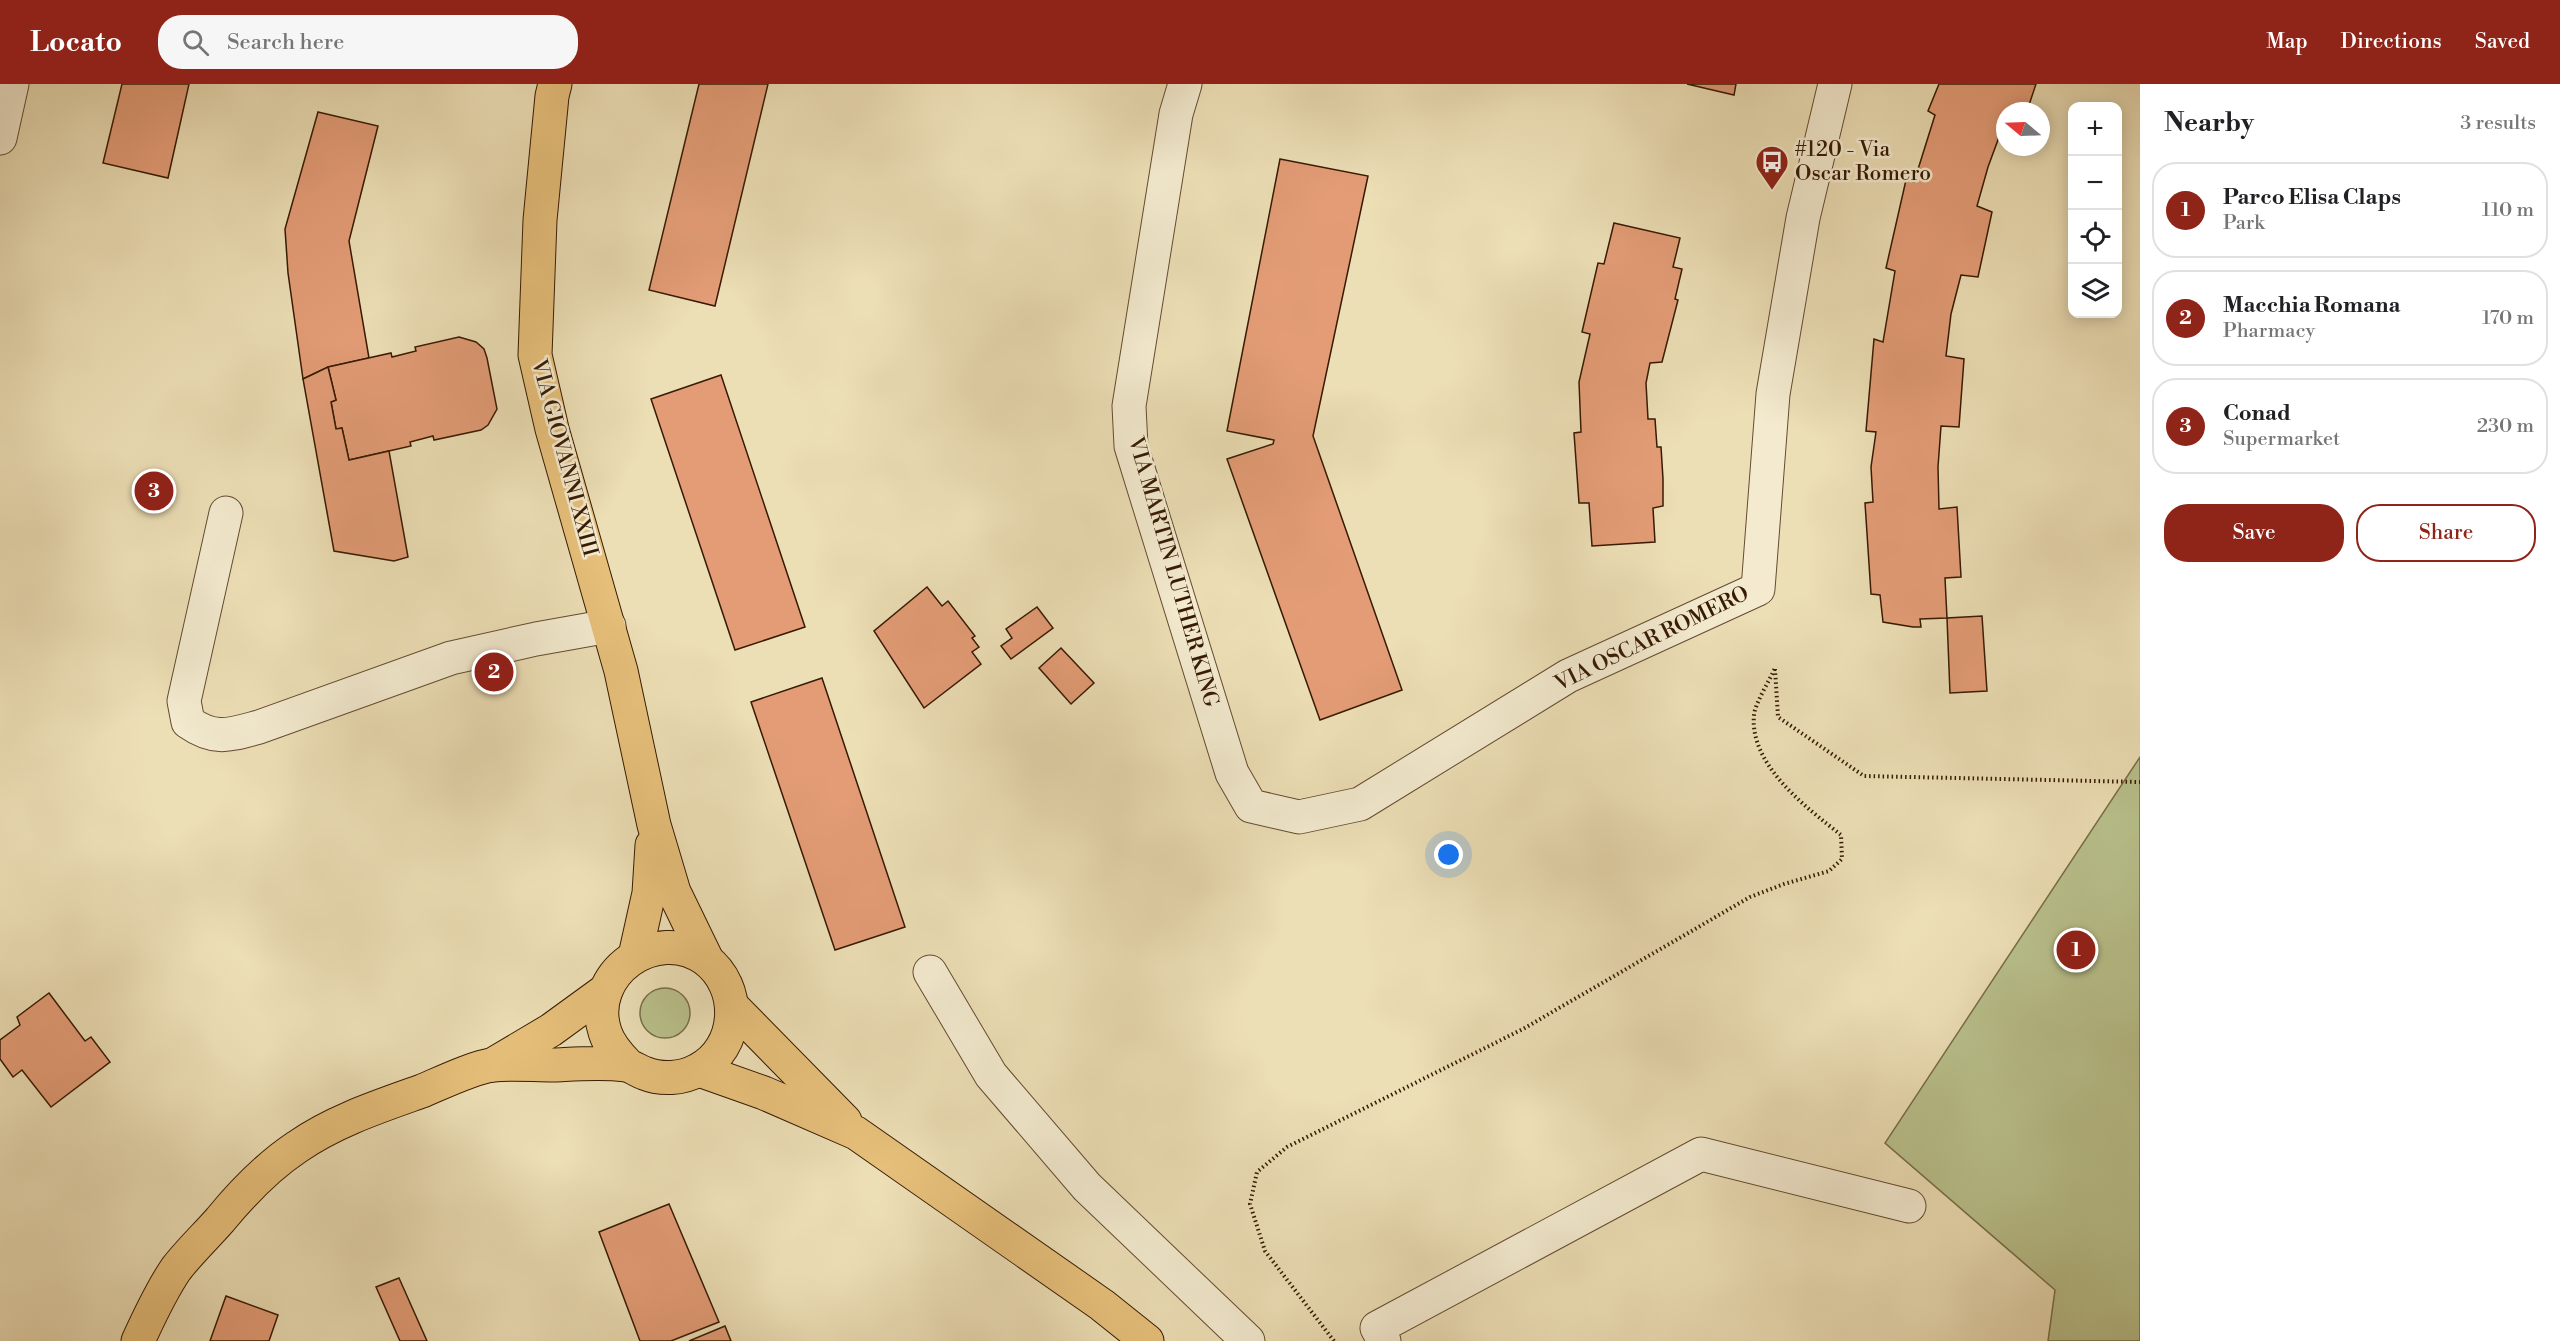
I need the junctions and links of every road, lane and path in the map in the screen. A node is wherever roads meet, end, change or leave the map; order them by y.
1 (12, 84) edge
2 (555, 84) edge
3 (1185, 84) edge
4 (1834, 84) edge
5 (0, 138) edge
6 (226, 513) dead end
7 (609, 626) junction
8 (2140, 783) edge
9 (1251, 806) joint
10 (654, 825) junction
11 (635, 956) junction
12 (707, 960) junction
13 (930, 972) dead end
14 (606, 990) junction
15 (732, 1006) junction
16 (492, 1065) junction
17 (628, 1065) junction
18 (699, 1070) junction
19 (856, 1133) junction
20 (1909, 1206) dead end
21 (138, 1341) edge
22 (1147, 1341) edge
23 (1248, 1341) edge
24 (1334, 1341) edge
25 (1384, 1341) edge

1 - 5 street
2 - 7 main road, VIA GIOVANNI XXIII
3 - 9 street, VIA MARTIN LUTHER KING
4 - 9 street, VIA OSCAR ROMERO
6 - 7 street
7 - 10 main road, VIA GIOVANNI XXIII
8 - 24 path
10 - 11 main road, VIA GIOVANNI XXIII
10 - 12 main road, VIA GIOVANNI XXIII
11 - 12 main road
11 - 14 main road
12 - 15 main road
13 - 23 street
14 - 16 main road
14 - 17 main road
15 - 18 main road
15 - 19 main road
16 - 17 main road
16 - 21 main road
17 - 18 main road
18 - 19 main road
19 - 22 main road
20 - 25 street

